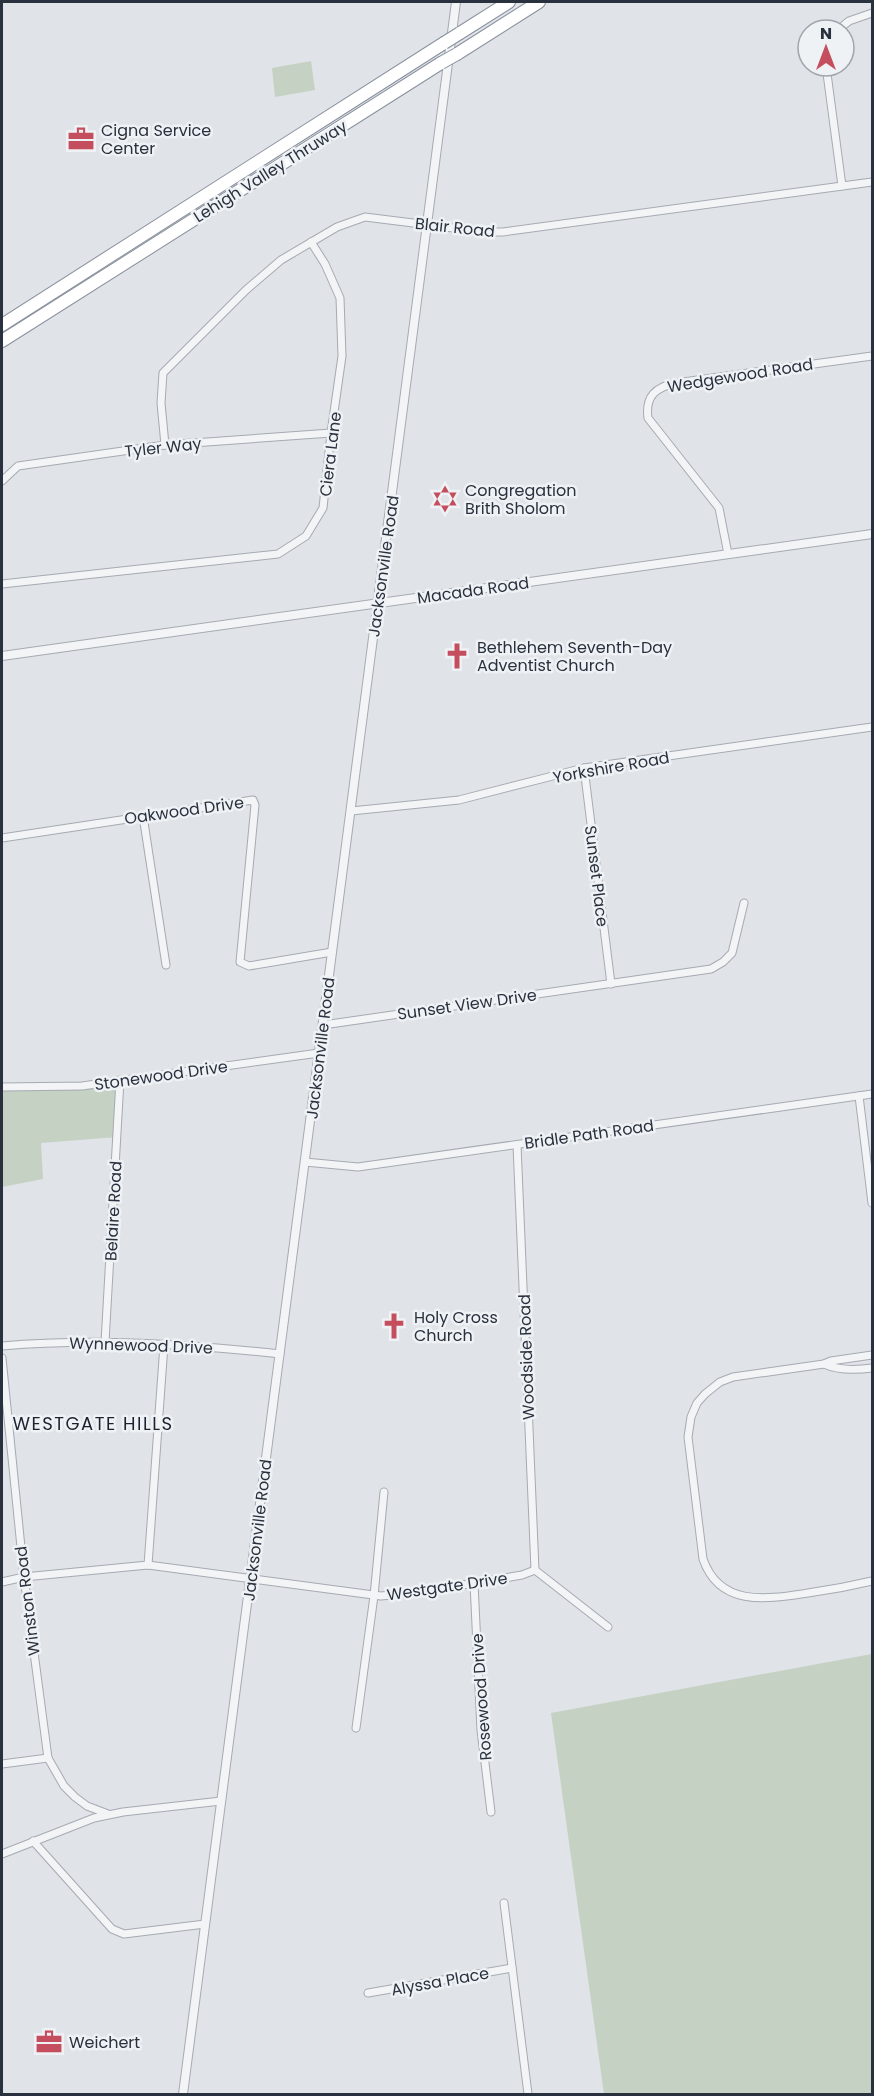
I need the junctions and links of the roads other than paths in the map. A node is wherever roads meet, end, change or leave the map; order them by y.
1 (456, 2) edge
2 (509, 2) edge
3 (539, 2) edge
4 (873, 13) edge
5 (856, 19) edge
6 (828, 78) edge
7 (873, 182) edge
8 (843, 186) junction
9 (428, 224) junction
10 (311, 242) junction
11 (110, 273) junction
12 (2, 325) edge
13 (2, 341) edge
14 (2, 349) edge
15 (873, 356) edge
16 (331, 433) junction
17 (165, 445) junction
18 (2, 481) edge
19 (873, 534) edge
20 (728, 554) junction
21 (2, 584) edge
22 (379, 602) junction
23 (2, 656) edge
24 (873, 727) edge
25 (584, 768) junction
26 (351, 811) junction
27 (143, 816) junction
28 (2, 838) edge
29 (744, 903) dead end
30 (332, 952) junction
31 (166, 965) dead end
32 (611, 984) junction
33 (323, 1025) junction
34 (319, 1053) junction
35 (120, 1080) junction
36 (2, 1087) edge
37 (873, 1094) edge
38 (859, 1096) junction
39 (517, 1144) junction
40 (305, 1162) junction
41 (871, 1181) edge
42 (873, 1203) edge
43 (105, 1342) junction
44 (164, 1345) junction
45 (2, 1346) edge
46 (280, 1354) junction
47 (873, 1355) edge
48 (2, 1358) edge
49 (824, 1364) junction
50 (873, 1368) edge
51 (12, 1461) junction
52 (2, 1462) edge
53 (384, 1492) dead end
54 (148, 1564) junction
55 (535, 1570) junction
56 (24, 1577) junction
57 (250, 1579) junction
58 (873, 1581) edge
59 (2, 1582) edge
60 (474, 1583) junction
61 (374, 1596) junction
62 (608, 1627) dead end
63 (356, 1728) dead end
64 (48, 1758) junction
65 (2, 1764) edge
66 (221, 1800) junction
67 (491, 1812) dead end
68 (108, 1814) junction
69 (33, 1841) junction
70 (2, 1854) edge
71 (504, 1903) dead end
72 (205, 1924) junction
73 (512, 1968) junction
74 (368, 1993) dead end
75 (183, 2094) edge
76 (528, 2094) edge

1 - 9 street, Jacksonville Road
2 - 12 highway, Lehigh Valley Thruway, bridge
3 - 11 highway, Lehigh Valley Thruway, bridge
4 - 5 street
6 - 8 street
7 - 8 street, Blair Road
8 - 9 street, Blair Road
9 - 10 street, Blair Road
9 - 22 street, Jacksonville Road
10 - 16 street, Ciera Lane
10 - 17 street, Blair Road
11 - 13 highway, Lehigh Valley Thruway
11 - 14 highway
15 - 20 street, Wedgewood Road
16 - 17 street, Tyler Way
16 - 21 street, Ciera Lane
17 - 18 street, Tyler Way
19 - 20 street, Macada Road
20 - 22 street, Macada Road
22 - 23 street, Macada Road
22 - 26 street, Jacksonville Road
24 - 25 street, Yorkshire Road
25 - 26 street, Yorkshire Road
25 - 32 street, Sunset Place
26 - 30 street, Jacksonville Road
27 - 28 street, Oakwood Drive
27 - 30 street, Oakwood Drive
27 - 31 street
29 - 32 street, Sunset View Drive
30 - 33 street, Jacksonville Road
32 - 33 street, Sunset View Drive
33 - 34 street, Jacksonville Road
34 - 35 street, Stonewood Drive
34 - 40 street, Jacksonville Road
35 - 36 street, Stonewood Drive
35 - 43 street, Belaire Road
37 - 38 street, Bridle Path Road
38 - 39 street, Bridle Path Road
38 - 41 street
39 - 40 street, Bridle Path Road
39 - 55 street, Woodside Road
40 - 46 street, Jacksonville Road
41 - 42 street
43 - 44 street, Wynnewood Drive
43 - 45 street, Wynnewood Drive
44 - 46 street, Wynnewood Drive
44 - 54 street
46 - 57 street, Jacksonville Road
47 - 49 street
48 - 51 street, Winston Road
49 - 50 street
49 - 58 street
51 - 52 street
51 - 56 street, Winston Road
53 - 61 street
54 - 56 street, Westgate Drive
54 - 57 street, Westgate Drive
55 - 60 street, Westgate Drive
55 - 62 street
56 - 59 street, Westgate Drive
56 - 64 street, Winston Road
57 - 61 street, Westgate Drive
57 - 66 street, Jacksonville Road
60 - 61 street, Westgate Drive
60 - 67 street, Rosewood Drive
61 - 63 street
64 - 65 street
64 - 68 street, Winston Road
66 - 68 street
66 - 72 street, Jacksonville Road
68 - 69 street
69 - 70 street
69 - 72 street
71 - 73 street
72 - 75 street, Jacksonville Road
73 - 74 street, Alyssa Place
73 - 76 street

